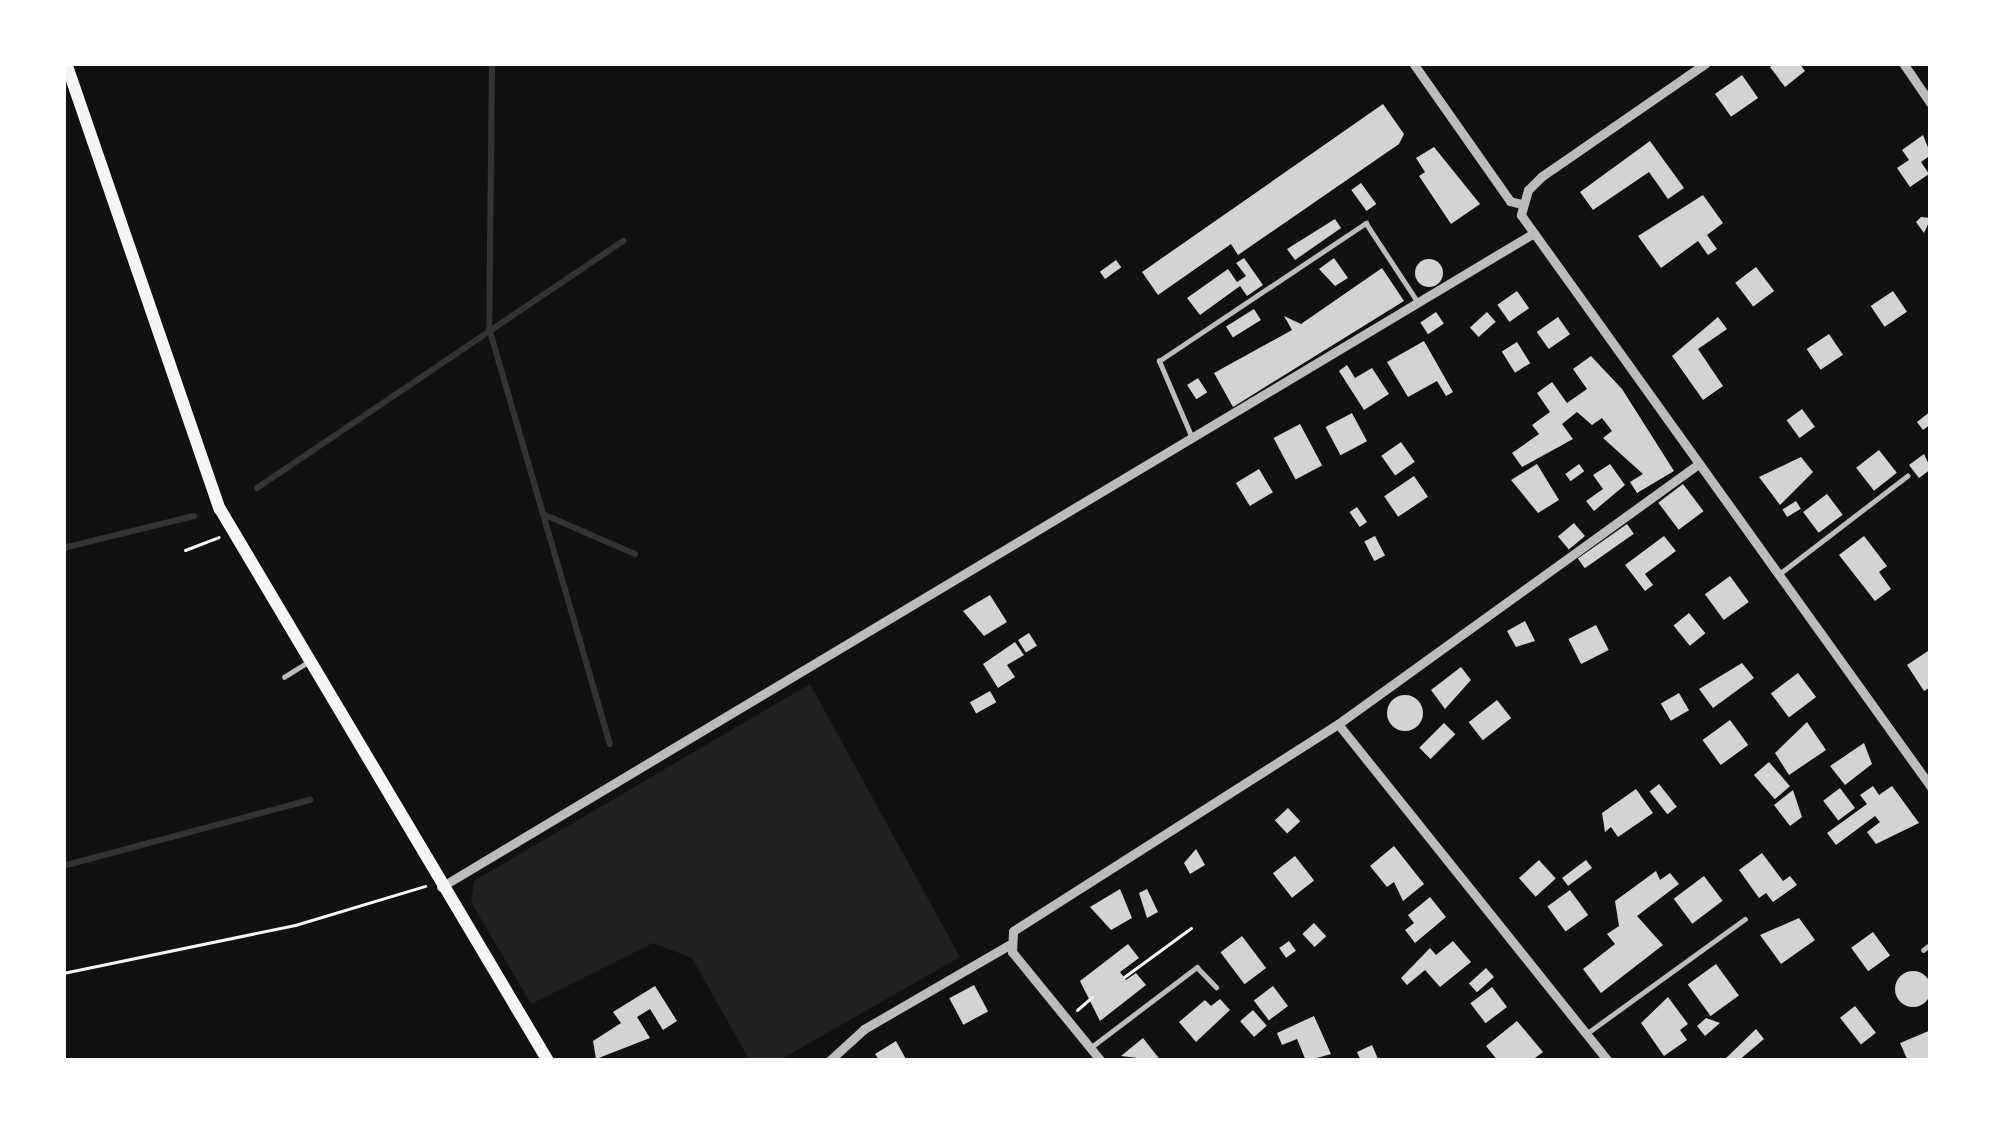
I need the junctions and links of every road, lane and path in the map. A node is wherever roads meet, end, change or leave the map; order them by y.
1 (65, 63) edge
2 (1413, 63) edge
3 (1706, 63) edge
4 (1903, 63) edge
5 (1931, 104) edge
6 (1521, 204) junction
7 (1532, 234) junction
8 (1419, 304) junction
9 (1194, 441) junction
10 (1699, 464) junction
11 (1907, 476) dead end
12 (231, 531) junction
13 (185, 550) dead end
14 (1778, 575) junction
15 (308, 662) junction
16 (284, 677) dead end
17 (1338, 724) junction
18 (1931, 788) edge
19 (439, 883) junction
20 (1745, 919) dead end
21 (1191, 928) dead end
22 (1931, 944) edge
23 (1011, 949) junction
24 (1923, 950) dead end
25 (63, 973) edge
26 (1124, 977) dead end
27 (1216, 987) dead end
28 (1092, 997) dead end
29 (1066, 1018) junction
30 (1586, 1034) junction
31 (1090, 1048) junction
32 (548, 1061) edge
33 (829, 1061) edge
34 (1101, 1061) edge
35 (1608, 1061) edge

1 - 12 main road
2 - 6 street
3 - 6 street
4 - 5 street
6 - 7 street
7 - 8 street
7 - 10 street
8 - 9 street
8 - 9 lane
9 - 19 street
10 - 14 street
10 - 17 street
11 - 14 lane
12 - 13 path
12 - 15 main road
14 - 18 street
15 - 16 lane
15 - 19 main road
17 - 23 street
17 - 30 street
19 - 25 path
19 - 32 main road
20 - 30 lane
21 - 26 path
22 - 24 lane
23 - 29 street
23 - 33 street
27 - 31 lane
28 - 29 path
29 - 31 street
30 - 35 street
31 - 34 street

